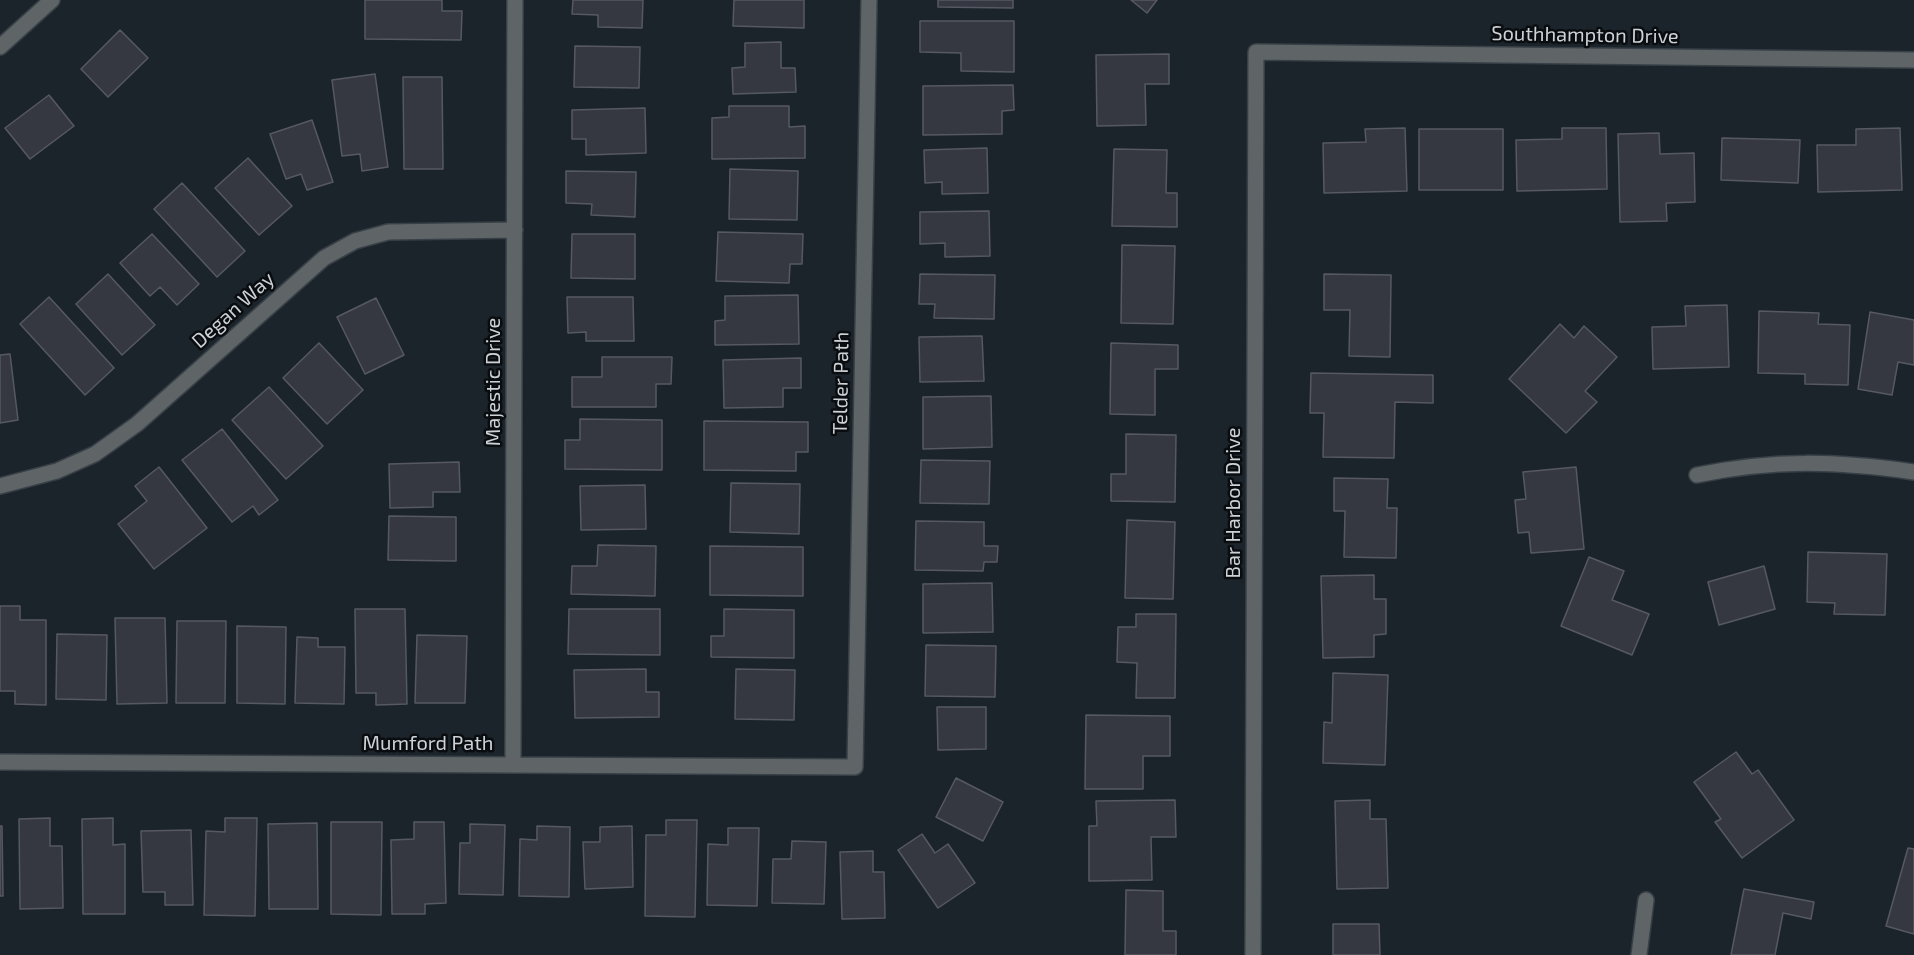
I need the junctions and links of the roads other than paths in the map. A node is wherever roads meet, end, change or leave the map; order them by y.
1 (52, 0) edge
2 (515, 0) edge
3 (869, 0) edge
4 (0, 47) edge
5 (1256, 52) joint
6 (1914, 60) edge
7 (515, 230) junction
8 (1914, 472) edge
9 (1697, 475) dead end
10 (0, 486) edge
11 (0, 762) edge
12 (513, 765) junction
13 (855, 767) joint
14 (1646, 900) dead end
15 (1253, 955) edge
16 (1639, 955) edge

1 - 4 street
2 - 7 street, Majestic Drive
3 - 13 street, Telder Path
5 - 6 street, Southhampton Drive
5 - 15 street, Bar Harbor Drive
7 - 10 street, Degan Way
7 - 12 street, Majestic Drive
8 - 9 street
11 - 12 street, Mumford Path
12 - 13 street, Mumford Path
14 - 16 street

